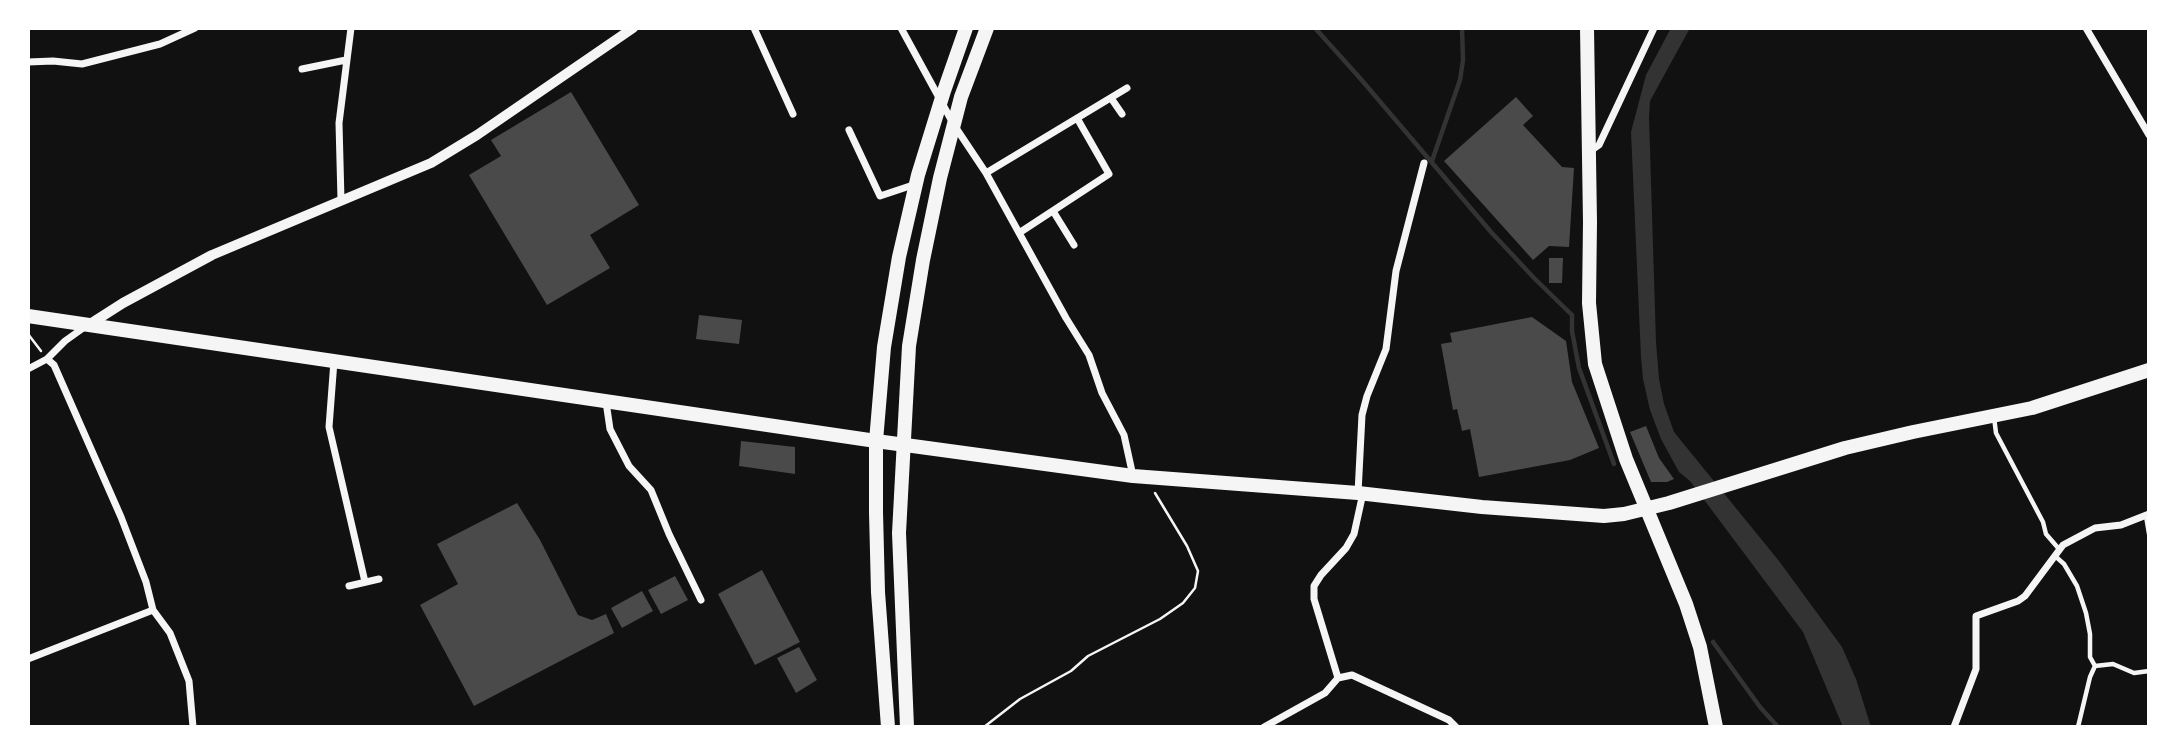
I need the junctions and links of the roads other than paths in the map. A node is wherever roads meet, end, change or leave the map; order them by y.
1 (195, 28) edge
2 (351, 28) edge
3 (633, 28) edge
4 (754, 28) edge
5 (901, 28) edge
6 (966, 28) edge
7 (987, 28) edge
8 (1587, 28) edge
9 (1654, 28) edge
10 (2086, 28) edge
11 (346, 60) junction
12 (28, 62) edge
13 (302, 69) dead end
14 (1127, 88) dead end
15 (1111, 98) junction
16 (941, 101) junction
17 (793, 114) dead end
18 (1122, 114) dead end
19 (1077, 118) junction
20 (954, 125) junction
21 (849, 130) dead end
22 (2149, 135) edge
23 (1589, 153) junction
24 (1424, 163) dead end
25 (986, 173) junction
26 (916, 184) junction
27 (341, 200) junction
28 (1052, 211) junction
29 (1019, 233) junction
30 (1073, 245) dead end
31 (28, 316) edge
32 (86, 326) junction
33 (47, 359) junction
34 (334, 361) junction
35 (28, 369) edge
36 (2149, 370) edge
37 (606, 401) junction
38 (1994, 416) junction
39 (876, 441) junction
40 (903, 444) junction
41 (1139, 476) junction
42 (1361, 493) junction
43 (1646, 508) junction
44 (2147, 515) edge
45 (2149, 534) edge
46 (2057, 553) junction
47 (379, 579) dead end
48 (365, 582) junction
49 (349, 586) dead end
50 (701, 600) dead end
51 (153, 610) junction
52 (28, 659) edge
53 (2095, 666) junction
54 (2149, 671) edge
55 (1338, 678) junction
56 (193, 727) edge
57 (888, 727) edge
58 (907, 727) edge
59 (1264, 727) edge
60 (1456, 727) edge
61 (1716, 727) edge
62 (1954, 727) edge
63 (2078, 727) edge

1 - 12 street
2 - 11 street
3 - 27 street
4 - 17 street
5 - 16 street
6 - 16 main road
7 - 20 main road
8 - 23 main road
9 - 23 street
10 - 22 street
11 - 13 street
11 - 27 street
14 - 15 street
15 - 18 street
15 - 19 street
16 - 20 street
16 - 26 main road
19 - 25 street
19 - 28 street
20 - 25 street
20 - 40 main road
21 - 26 street
23 - 43 main road
24 - 42 street
25 - 29 street
26 - 39 main road
27 - 32 street
28 - 29 street
28 - 30 street
29 - 41 street
31 - 32 main road
32 - 33 street
32 - 34 main road
33 - 35 street
33 - 51 street
34 - 37 main road
34 - 48 street
36 - 38 main road
37 - 39 main road
37 - 50 street
38 - 43 main road
38 - 46 lane
39 - 40 main road
39 - 57 main road
40 - 41 main road
40 - 58 main road
41 - 42 main road
42 - 43 main road
42 - 55 street
43 - 61 main road
44 - 45 lane
44 - 46 street
46 - 53 lane
46 - 62 street
47 - 48 street
48 - 49 street
51 - 52 street
51 - 56 street
53 - 54 lane
53 - 63 lane
55 - 59 street
55 - 60 street

